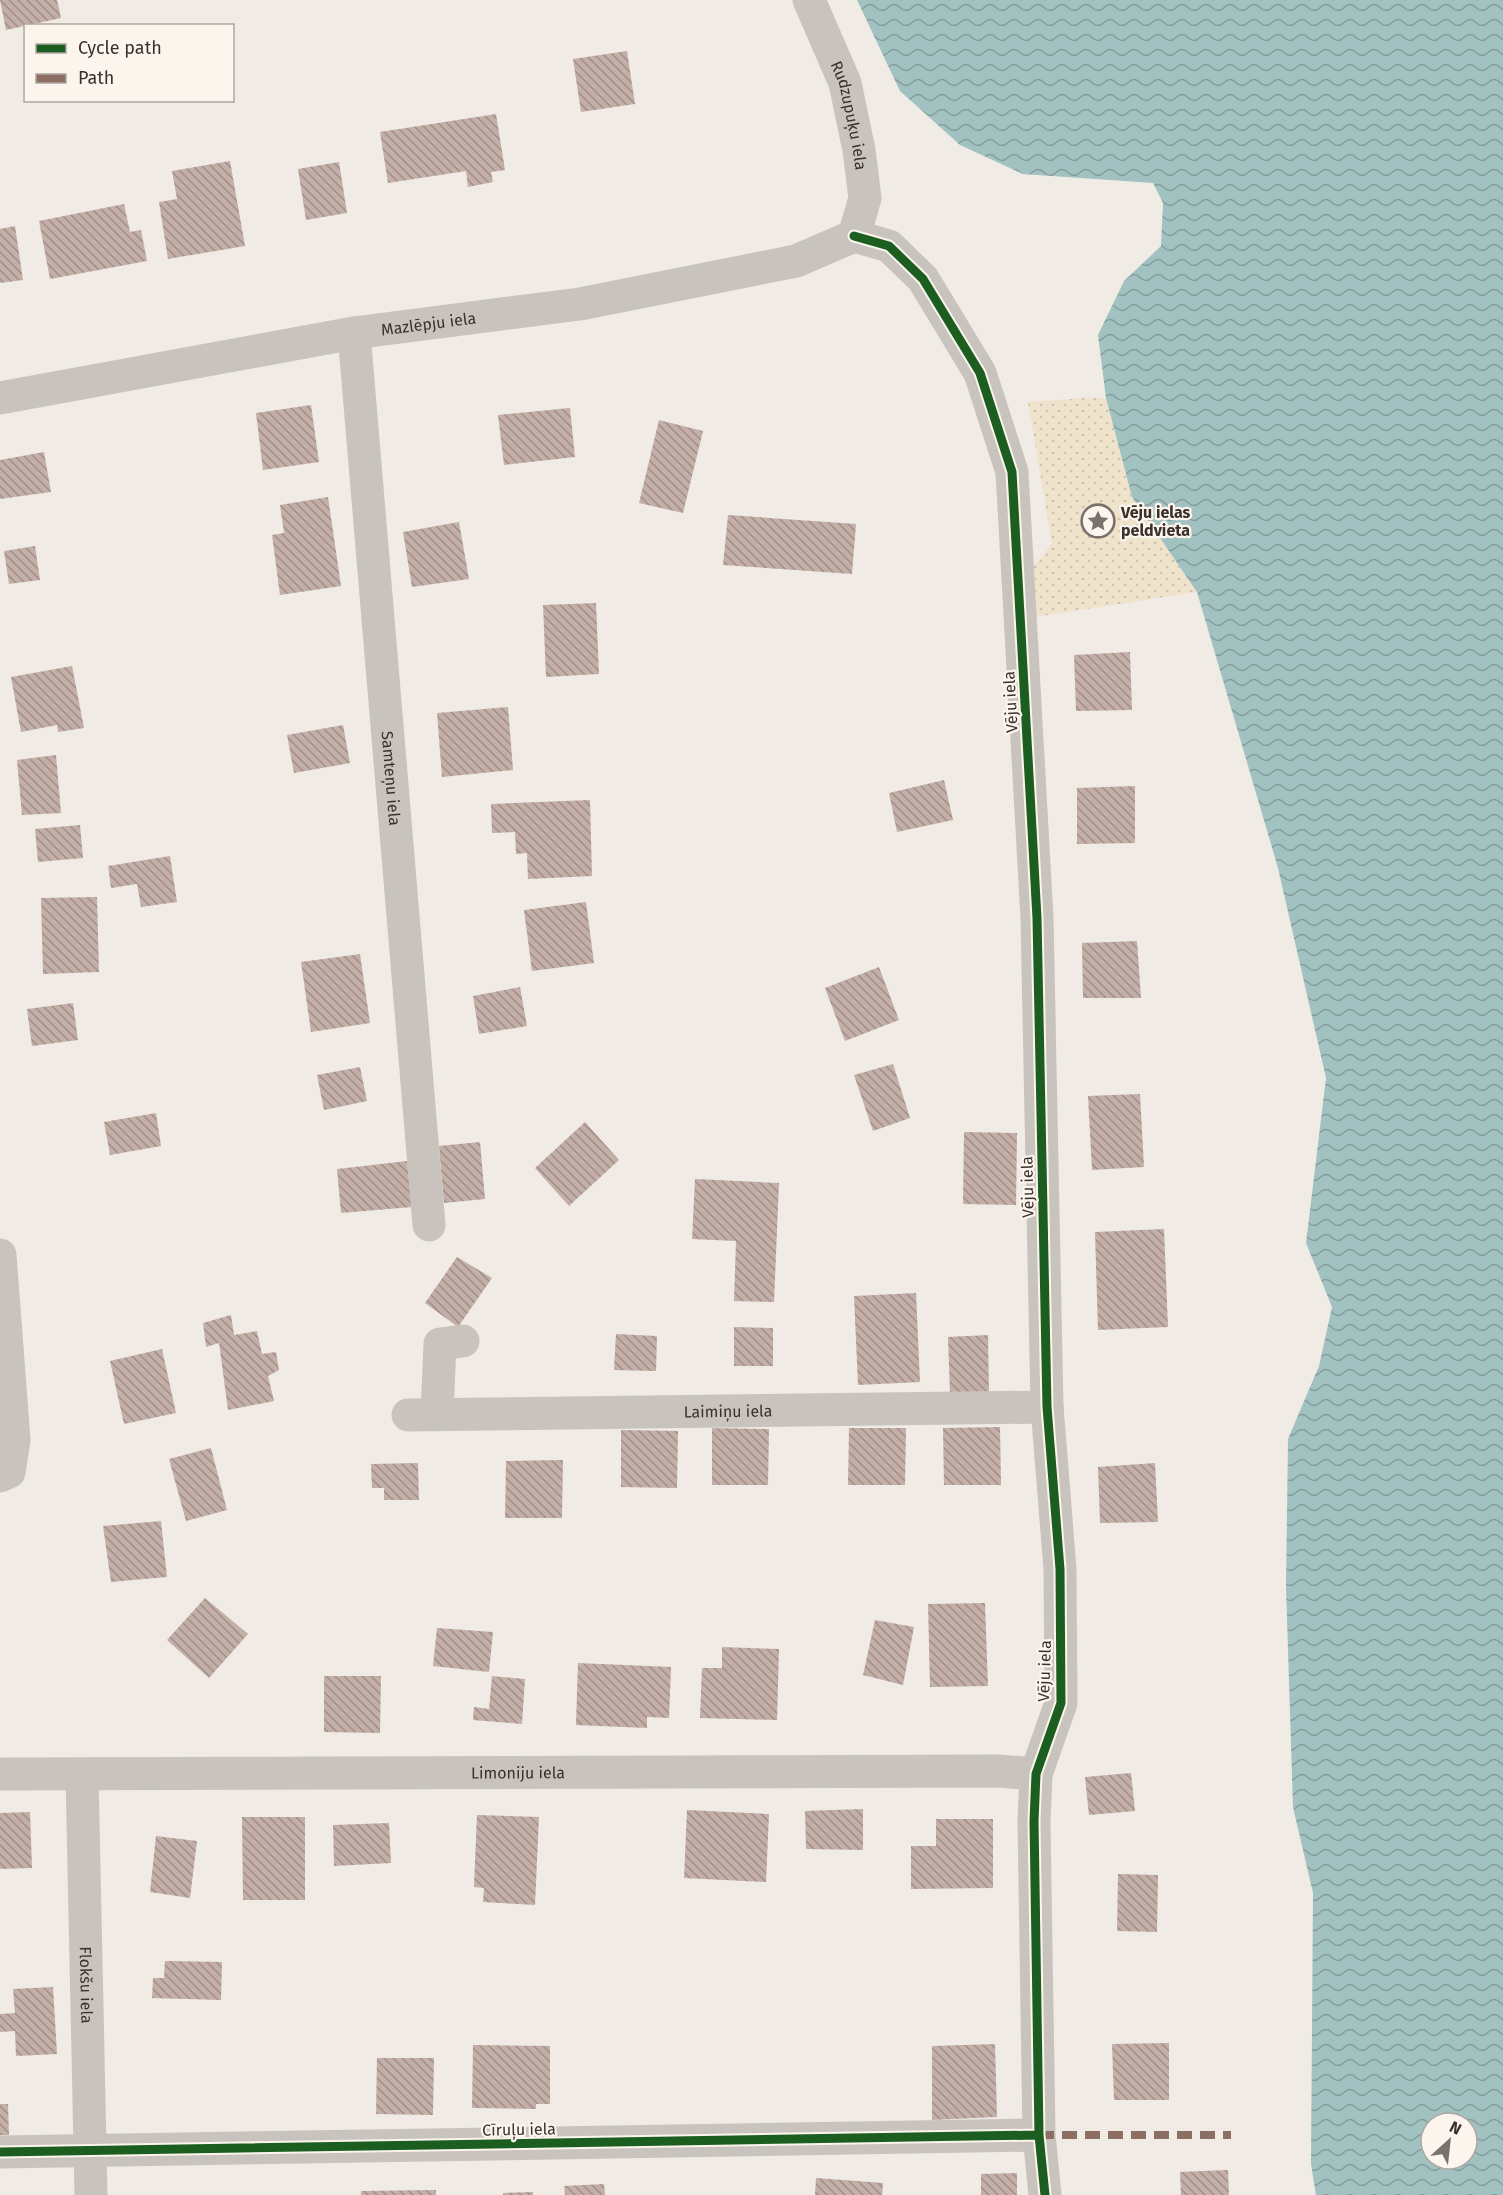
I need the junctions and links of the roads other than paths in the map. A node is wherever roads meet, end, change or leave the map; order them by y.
1 (809, 0) edge
2 (854, 236) junction
3 (354, 333) junction
4 (0, 398) edge
5 (429, 1225) dead end
6 (0, 1255) edge
7 (463, 1341) dead end
8 (1047, 1407) junction
9 (5, 1474) edge
10 (0, 1774) edge
11 (1036, 1774) junction
12 (82, 1775) junction
13 (1039, 2135) junction
14 (91, 2151) junction
15 (0, 2152) edge
16 (91, 2195) edge
17 (1045, 2195) edge

1 - 2 street, Rudzupuķu iela
2 - 3 street, Mazlēpju iela
2 - 8 street, Vēju iela
3 - 4 street, Mazlēpju iela
3 - 5 street, Samteņu iela
6 - 9 street
7 - 8 street, Laimiņu iela
8 - 11 street, Vēju iela
10 - 12 street, Limoniju iela
11 - 12 street, Limoniju iela
11 - 13 street, Vēju iela
12 - 14 street, Flokšu iela
13 - 14 street, Cīruļu iela
13 - 17 street, Vēju iela
14 - 15 street, Cīruļu iela
14 - 16 street, Flokšu iela

